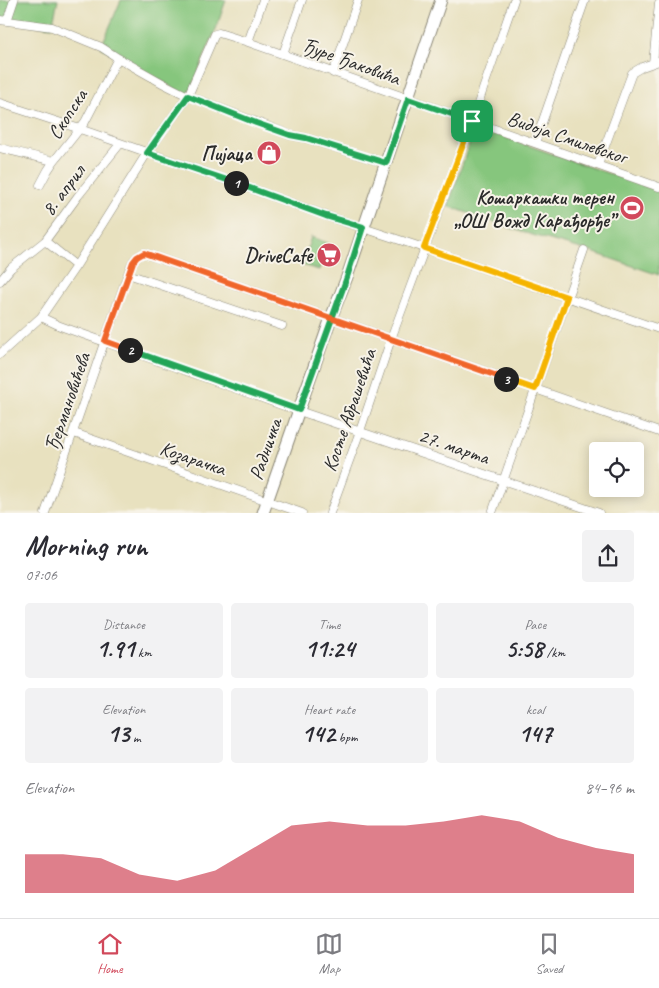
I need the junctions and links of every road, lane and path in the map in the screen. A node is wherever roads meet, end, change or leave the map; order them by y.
1 (14, 0) edge
2 (263, 0) edge
3 (302, 0) edge
4 (358, 0) edge
5 (441, 0) edge
6 (514, 0) edge
7 (585, 0) edge
8 (659, 4) edge
9 (3, 20) edge
10 (248, 42) junction
11 (283, 54) junction
12 (118, 58) junction
13 (656, 62) edge
14 (333, 72) junction
15 (188, 96) junction
16 (408, 99) junction
17 (0, 103) edge
18 (472, 121) junction
19 (80, 129) junction
20 (535, 143) junction
21 (120, 144) junction
22 (0, 148) edge
23 (147, 153) junction
24 (54, 161) junction
25 (386, 163) junction
26 (598, 165) junction
27 (40, 185) dead end
28 (659, 186) edge
29 (363, 227) junction
30 (45, 241) junction
31 (424, 248) junction
32 (584, 250) dead end
33 (76, 266) junction
34 (128, 274) junction
35 (0, 281) edge
36 (567, 297) junction
37 (41, 317) junction
38 (331, 318) junction
39 (282, 326) dead end
40 (659, 329) edge
41 (391, 339) junction
42 (105, 341) junction
43 (0, 354) edge
44 (535, 389) junction
45 (299, 410) junction
46 (360, 431) junction
47 (659, 432) edge
48 (74, 433) junction
49 (504, 480) junction
50 (267, 501) junction
51 (46, 513) edge
52 (263, 513) edge
53 (302, 513) edge
54 (330, 513) edge
55 (492, 513) edge
56 (599, 513) edge

1 - 9 street
2 - 10 street
3 - 11 street, Ђуре Ђаковића
4 - 14 street
5 - 16 main road, Радничка
6 - 18 street, Косте Абрашевића
7 - 20 street
8 - 13 street
9 - 12 street
10 - 11 street, Ђуре Ђаковића
10 - 15 street, Ђуре Ђаковића
11 - 14 street, Ђуре Ђаковића
12 - 15 street
12 - 19 street, Скопска
13 - 26 street
14 - 16 street, Ђуре Ђаковића
15 - 23 street
15 - 25 street
16 - 18 street, Видоја Смилевског
16 - 25 main road, Радничка
17 - 19 street
18 - 20 street, Видоја Смилевског
18 - 31 street, Косте Абрашевића
19 - 21 street
19 - 24 street, Скопска
20 - 26 street, Видоја Смилевског
21 - 23 street
21 - 30 street, 8. април
22 - 24 street
23 - 29 street
23 - 33 street
24 - 27 street, Скопска
25 - 29 main road, Радничка
26 - 28 street, Видоја Смилевског
29 - 31 street
29 - 38 main road, Радничка
30 - 33 street
30 - 35 street, 8. април
31 - 36 street
31 - 41 street, Косте Абрашевића
32 - 36 street
33 - 37 street
34 - 38 street, Ђермановићева
34 - 39 street
34 - 42 street, Ђермановићева
36 - 40 street
36 - 44 street
37 - 42 street, 27. марта
37 - 43 street
38 - 41 street
38 - 45 main road, Радничка
41 - 44 street
41 - 46 street, Косте Абрашевића
42 - 45 street, 27. марта
42 - 48 street, Ђермановићева
44 - 47 street
44 - 49 street
45 - 46 street, 27. марта
45 - 50 main road, Радничка
46 - 49 street, 27. марта
46 - 54 street, Косте Абрашевића
48 - 50 street, Козарачка
48 - 51 street, Ђермановићева
49 - 55 street
49 - 56 street, 27. марта
50 - 52 main road, Радничка
50 - 53 street, Козарачка

